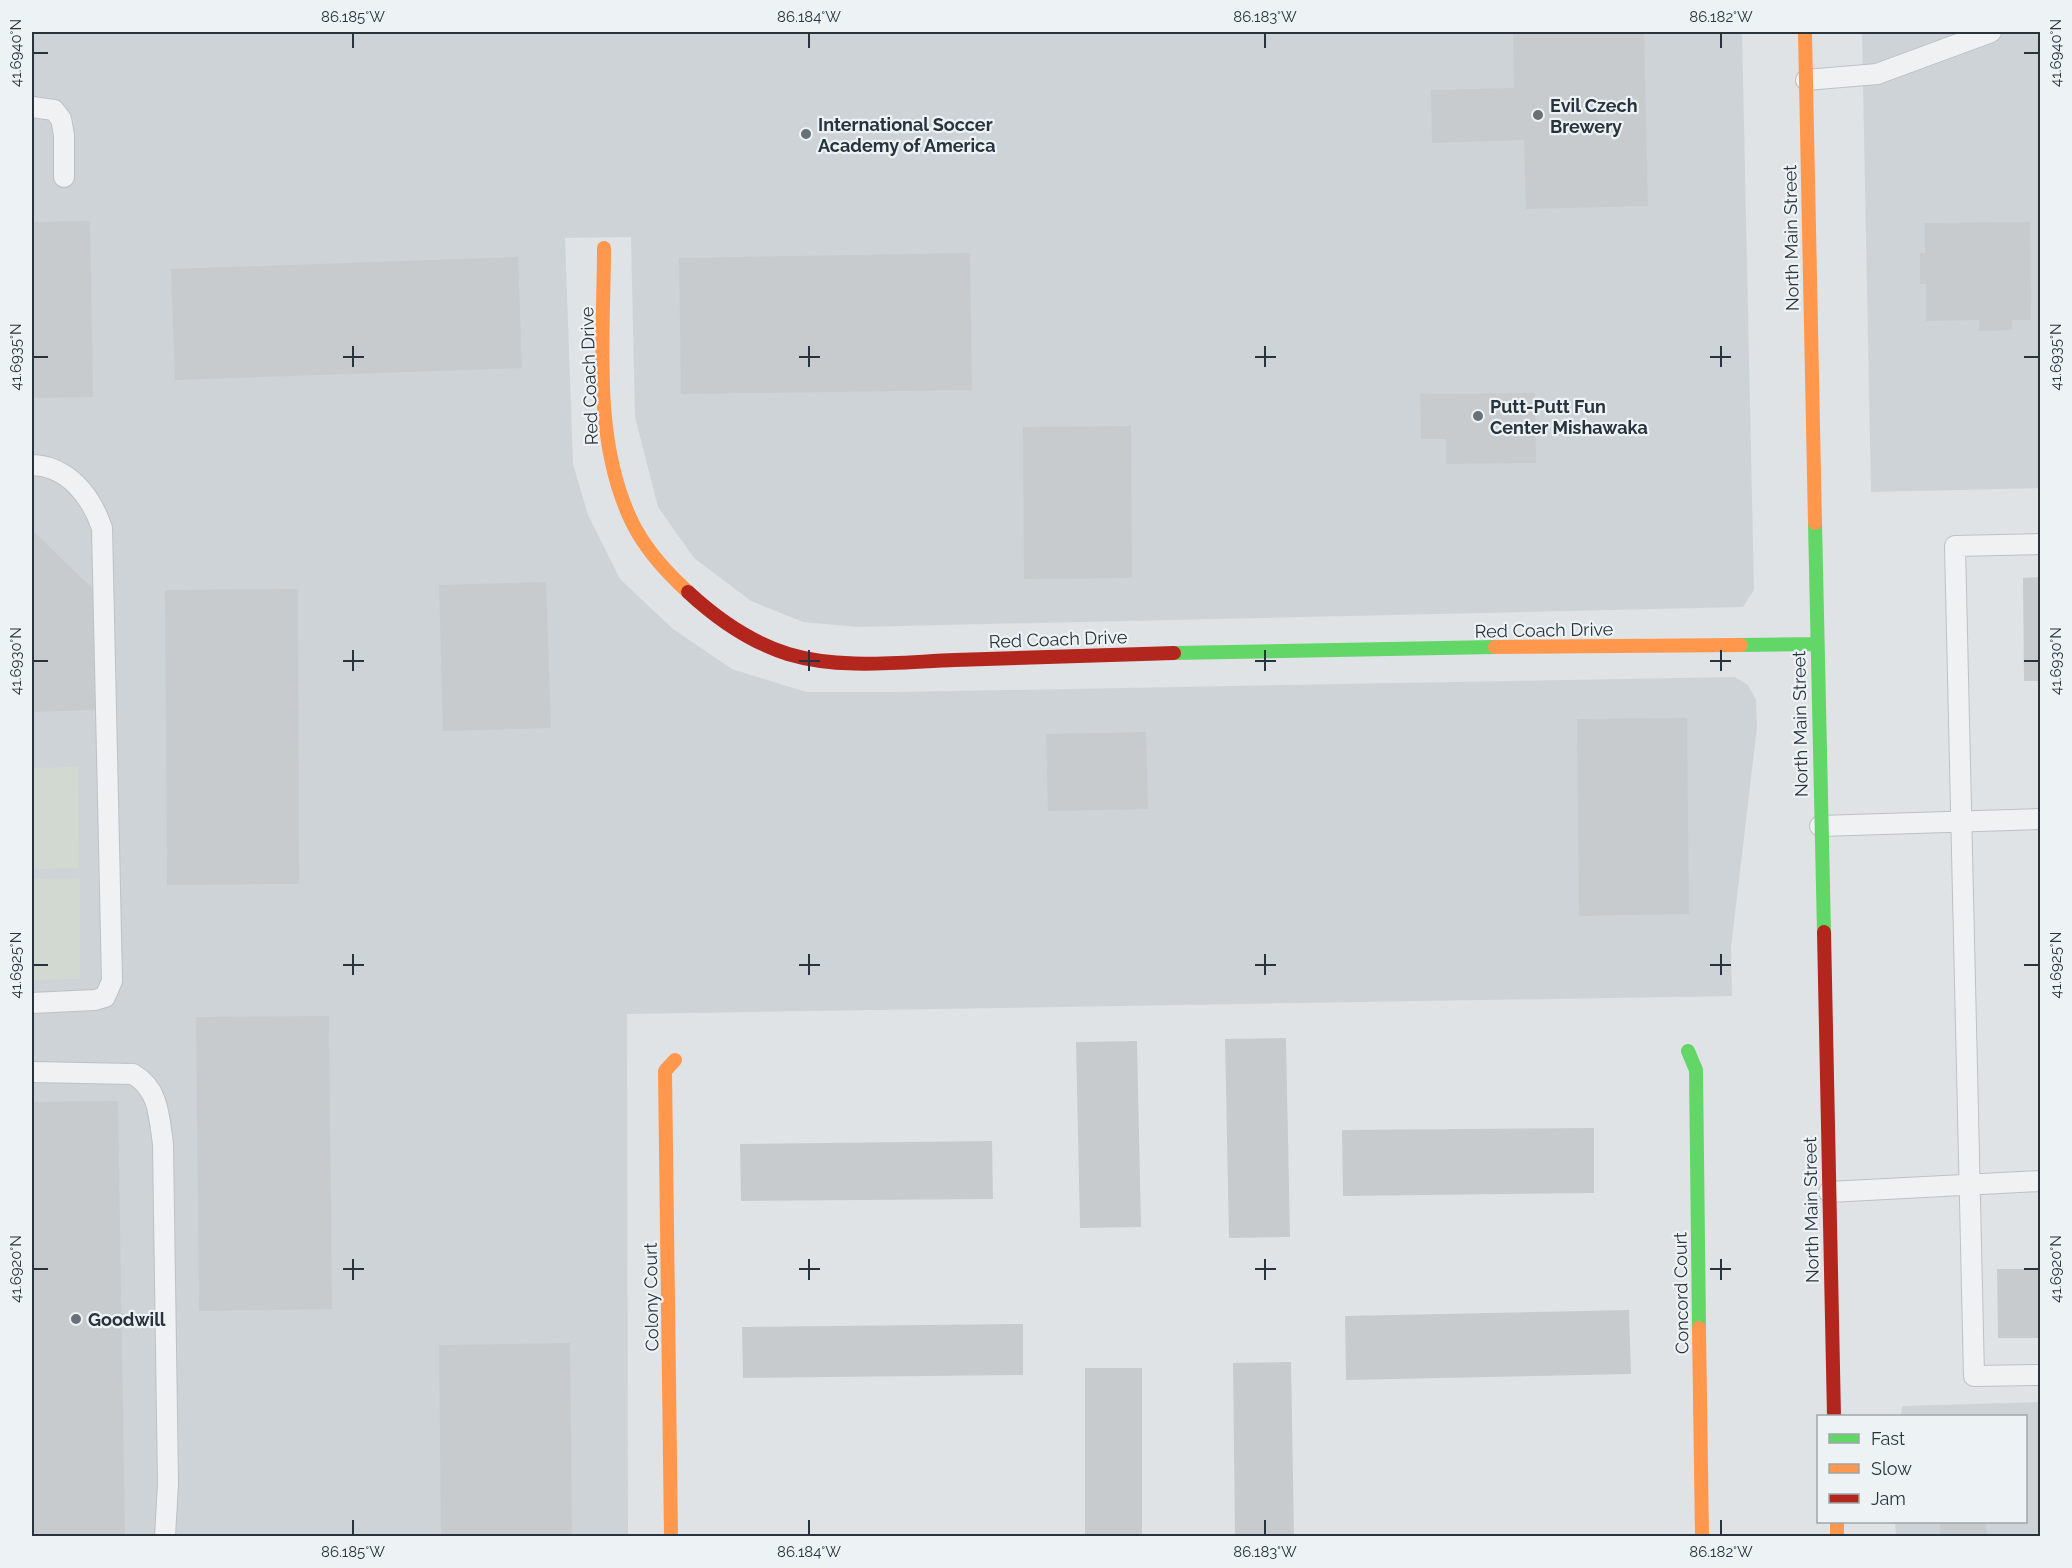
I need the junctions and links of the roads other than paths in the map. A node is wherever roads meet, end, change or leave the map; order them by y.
1 (1805, 32) edge
2 (1991, 32) edge
3 (1806, 80) junction
4 (32, 107) edge
5 (64, 177) dead end
6 (604, 248) dead end
7 (32, 465) edge
8 (2040, 544) edge
9 (1817, 644) junction
10 (2040, 819) edge
11 (1962, 821) junction
12 (1820, 826) junction
13 (32, 1004) edge
14 (1688, 1051) dead end
15 (675, 1060) dead end
16 (32, 1072) edge
17 (2040, 1180) edge
18 (1970, 1183) junction
19 (1829, 1192) junction
20 (2040, 1375) edge
21 (1834, 1415) edge
22 (165, 1536) edge
23 (671, 1536) edge
24 (1702, 1536) edge

1 - 3 street, North Main Street
2 - 3 lane
3 - 9 street, North Main Street
4 - 5 lane
6 - 9 street, Red Coach Drive
7 - 13 lane
8 - 11 lane
9 - 12 street, North Main Street
10 - 11 lane
11 - 12 lane
11 - 18 lane
12 - 19 street, North Main Street
14 - 24 street, Concord Court
15 - 23 street, Colony Court
16 - 22 lane
17 - 18 lane
18 - 19 lane
18 - 20 lane
19 - 21 street, North Main Street

